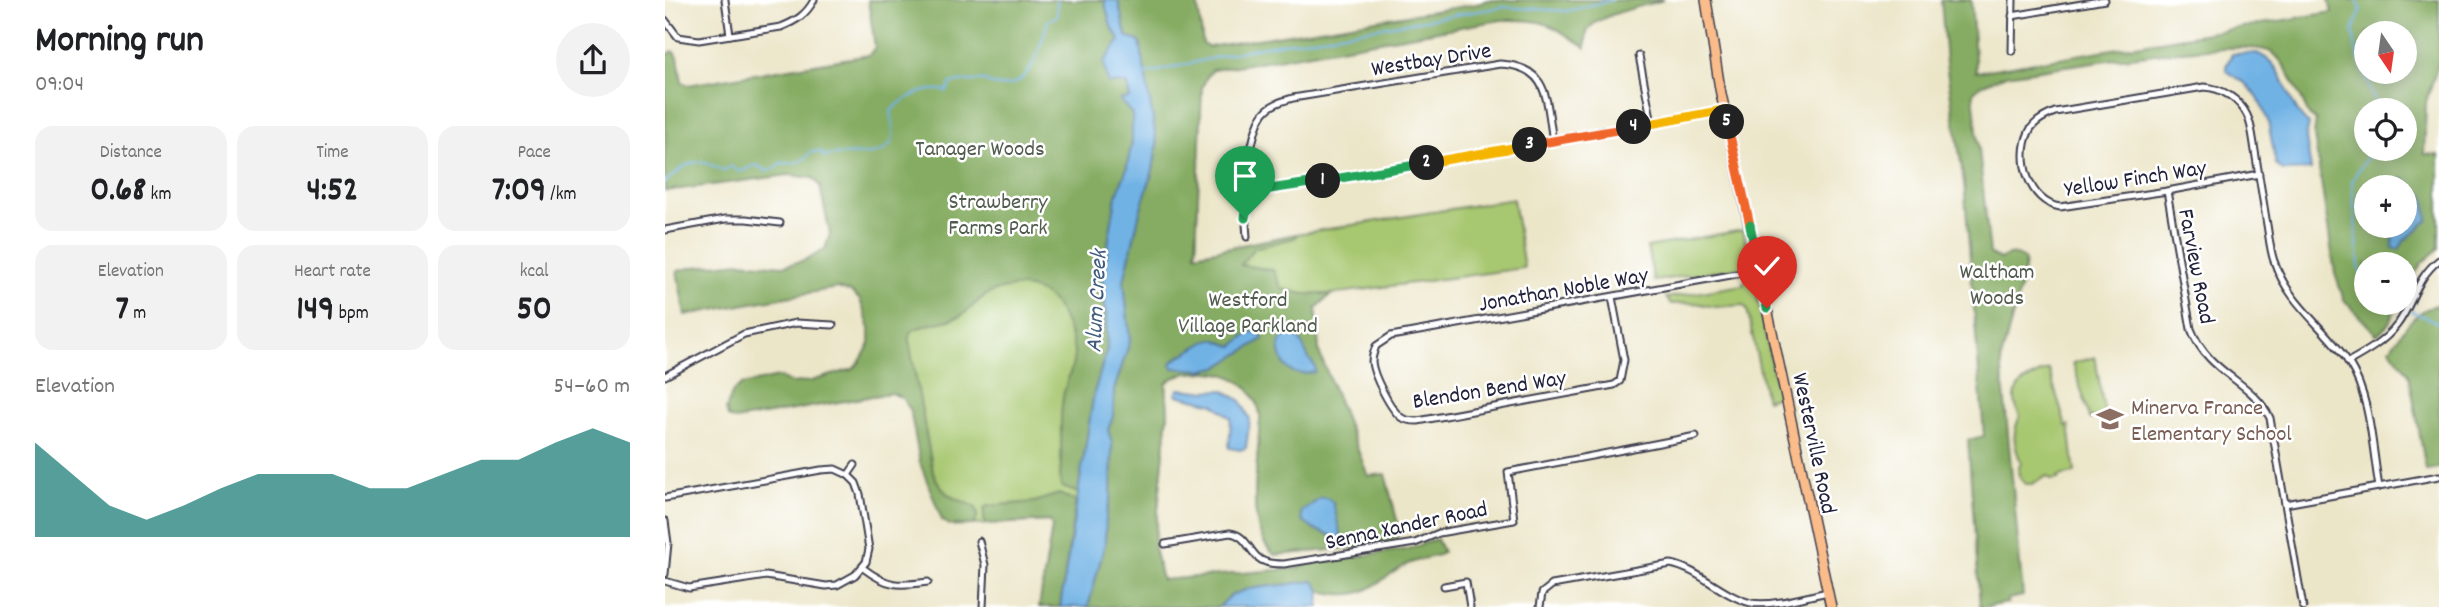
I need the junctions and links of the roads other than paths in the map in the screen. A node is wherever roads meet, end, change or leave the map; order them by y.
1 (725, 0) edge
2 (814, 0) edge
3 (1706, 0) edge
4 (2013, 0) edge
5 (2105, 0) edge
6 (2013, 16) junction
7 (666, 22) edge
8 (730, 35) junction
9 (2012, 51) dead end
10 (1639, 56) dead end
11 (1724, 110) junction
12 (1652, 123) junction
13 (1553, 141) junction
14 (2259, 174) junction
15 (1248, 189) junction
16 (2167, 191) junction
17 (780, 223) dead end
18 (665, 230) edge
19 (1247, 237) dead end
20 (2439, 260) edge
21 (1759, 270) junction
22 (1612, 297) junction
23 (833, 325) dead end
24 (1376, 346) joint
25 (2348, 362) junction
26 (665, 376) edge
27 (1696, 436) dead end
28 (855, 465) dead end
29 (848, 475) junction
30 (2439, 476) edge
31 (2379, 486) junction
32 (665, 498) edge
33 (2285, 504) junction
34 (665, 521) edge
35 (979, 541) dead end
36 (1165, 544) dead end
37 (863, 568) junction
38 (665, 574) edge
39 (665, 581) edge
40 (928, 582) dead end
41 (1444, 586) dead end
42 (1828, 592) junction
43 (983, 607) edge
44 (1470, 607) edge
45 (1541, 607) edge
46 (1831, 607) edge
47 (2303, 607) edge

1 - 8 street
2 - 8 street
3 - 11 main road, Westerville Road
4 - 6 street
5 - 6 street
6 - 9 street
7 - 8 street
10 - 12 street
11 - 12 street
11 - 21 main road, Westerville Road
12 - 13 street
13 - 15 street
13 - 15 street, Westbay Drive
14 - 16 street, Yellow Finch Way
14 - 16 street, Yellow Finch Way
14 - 25 street
15 - 19 street
16 - 33 street, Farview Road
17 - 18 street
20 - 25 street
21 - 22 street, Jonathan Noble Way
21 - 42 main road, Westerville Road
22 - 24 street, Jonathan Noble Way
22 - 24 street, Blendon Bend Way
23 - 26 street
25 - 31 street
27 - 36 street, Senna Xander Road
28 - 29 street
29 - 32 street
29 - 37 street
30 - 31 street
31 - 33 street
33 - 47 street, Farview Road
34 - 38 street
35 - 43 street
37 - 39 street
37 - 40 street
41 - 44 street
42 - 45 street
42 - 46 main road, Westerville Road

